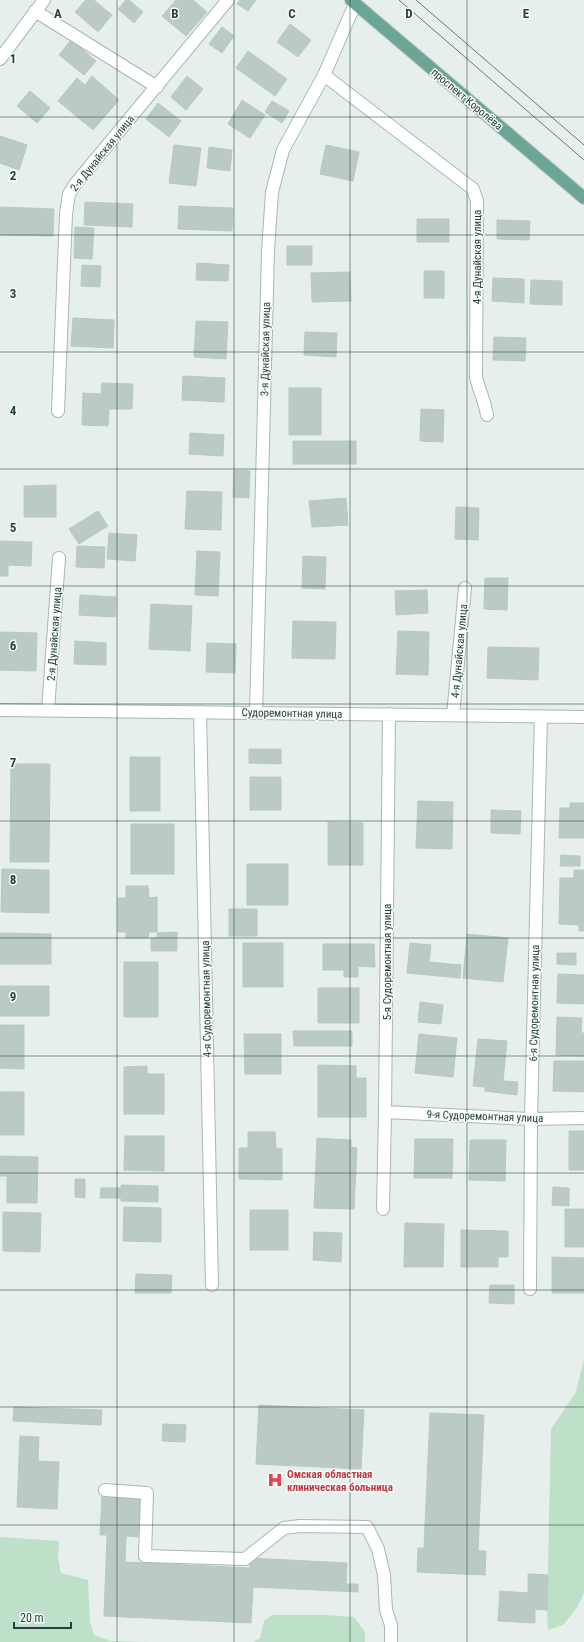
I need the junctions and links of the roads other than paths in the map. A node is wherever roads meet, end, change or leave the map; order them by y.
1 (44, 0) edge
2 (228, 0) edge
3 (353, 2) edge
4 (35, 11) junction
5 (0, 59) edge
6 (324, 75) junction
7 (157, 87) junction
8 (584, 198) edge
9 (58, 410) dead end
10 (487, 416) dead end
11 (59, 558) dead end
12 (465, 588) dead end
13 (0, 710) edge
14 (48, 710) junction
15 (200, 712) junction
16 (256, 713) junction
17 (389, 714) junction
18 (453, 715) junction
19 (541, 716) junction
20 (584, 717) edge
21 (385, 1112) junction
22 (584, 1118) edge
23 (531, 1119) junction
24 (383, 1209) dead end
25 (212, 1285) dead end
26 (530, 1289) dead end
27 (105, 1490) dead end
28 (391, 1642) edge

1 - 4 street
2 - 7 street, 2-я Дунайская улица
3 - 6 street, 3-я Дунайская улица
3 - 8 main road, проспект Королёва
4 - 5 street
4 - 7 street
6 - 10 street, 4-я Дунайская улица
6 - 16 street, 3-я Дунайская улица
7 - 9 street, 2-я Дунайская улица
11 - 14 street, 2-я Дунайская улица
12 - 18 street, 4-я Дунайская улица
13 - 14 street, Судоремонтная улица
14 - 15 street, Судоремонтная улица
15 - 16 street, Судоремонтная улица
15 - 25 street, 4-я Судоремонтная улица
16 - 17 street, Судоремонтная улица
17 - 18 street, Судоремонтная улица
17 - 21 street, 5-я Судоремонтная улица
18 - 19 street, Судоремонтная улица
19 - 20 street, Судоремонтная улица
19 - 23 street, 6-я Судоремонтная улица
21 - 23 street, 9-я Судоремонтная улица
21 - 24 street, 5-я Судоремонтная улица
22 - 23 street, 9-я Судоремонтная улица
23 - 26 street, 6-я Судоремонтная улица
27 - 28 street

